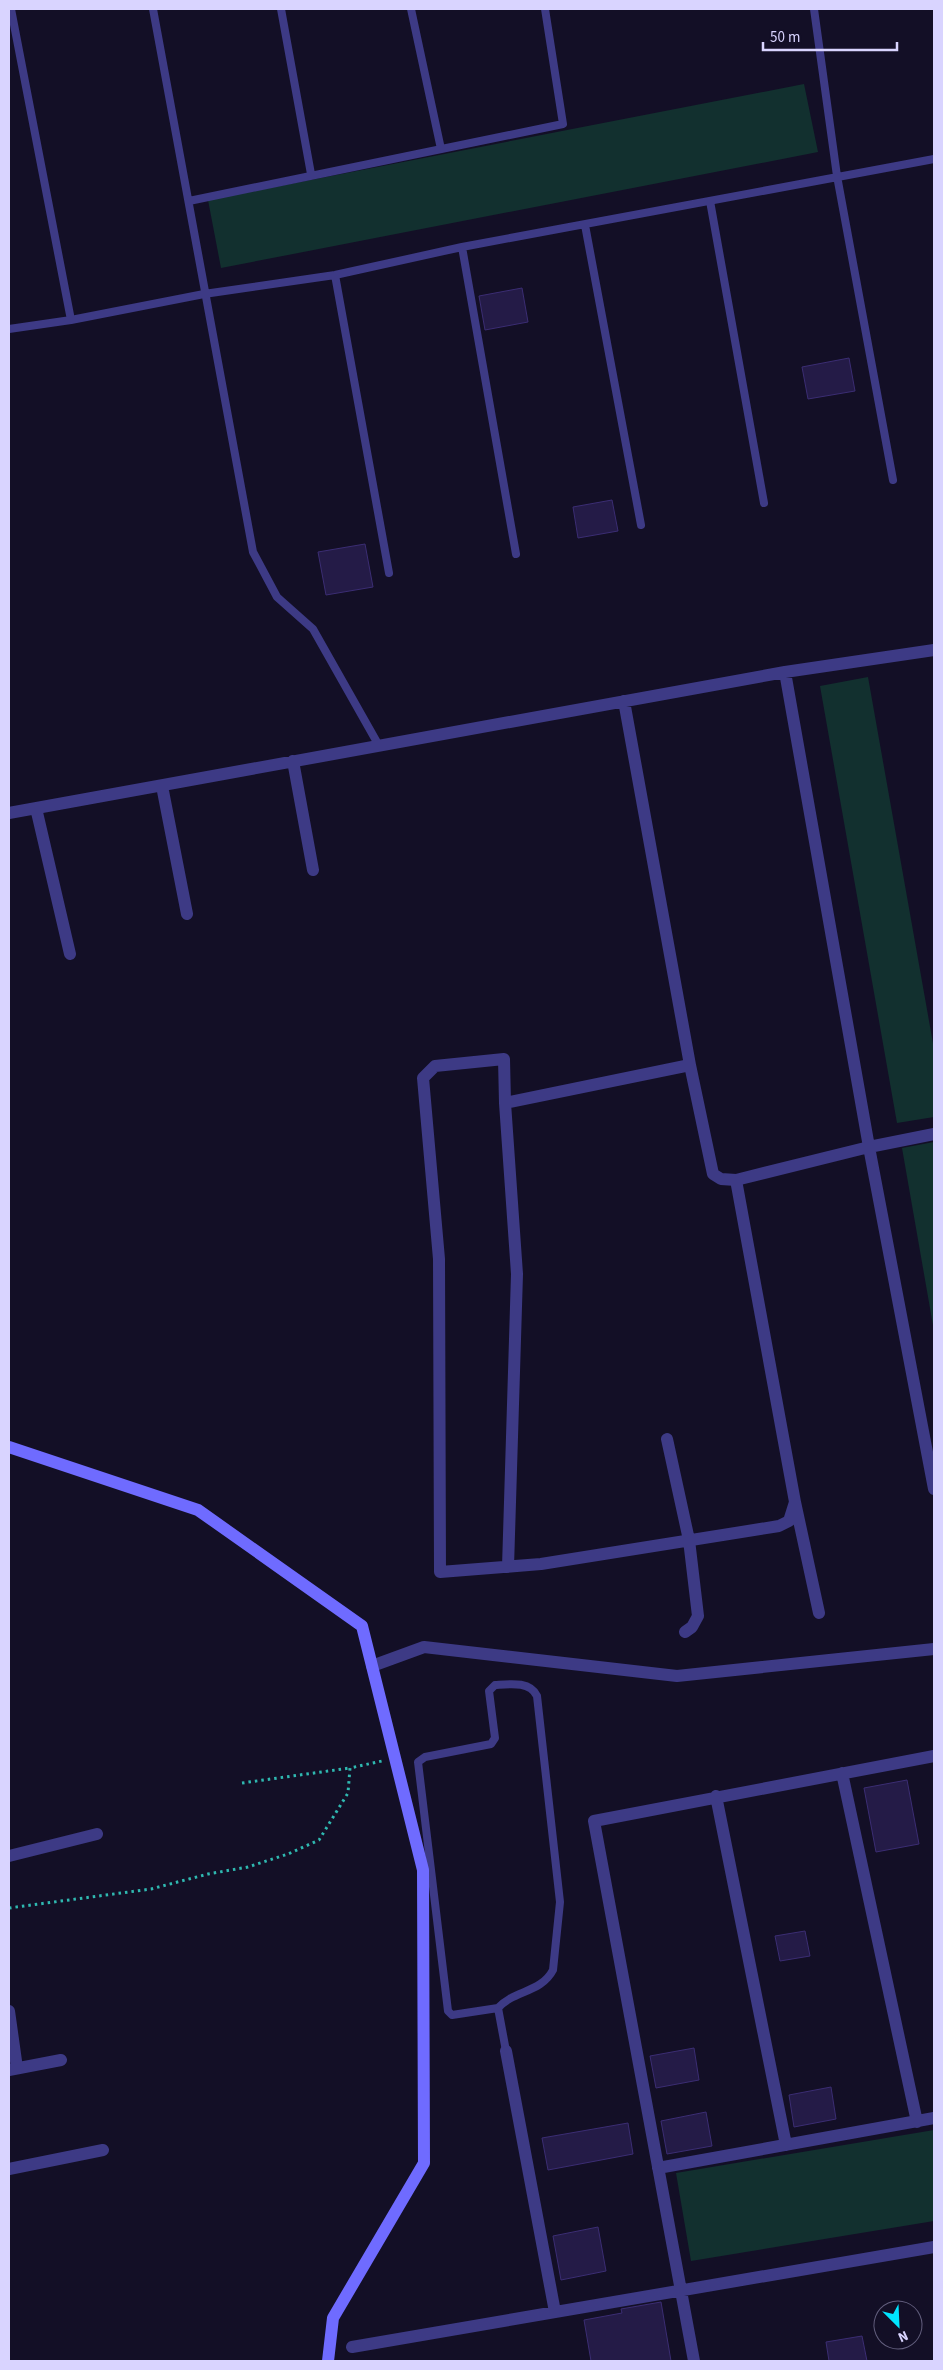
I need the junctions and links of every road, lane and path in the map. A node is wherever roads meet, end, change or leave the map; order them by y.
1 (11, 9) edge
2 (153, 9) edge
3 (281, 9) edge
4 (411, 9) edge
5 (545, 9) edge
6 (814, 9) edge
7 (441, 149) junction
8 (934, 159) edge
9 (311, 174) junction
10 (837, 176) junction
11 (189, 201) junction
12 (710, 201) junction
13 (585, 224) junction
14 (462, 247) junction
15 (335, 275) junction
16 (204, 294) junction
17 (71, 320) junction
18 (9, 329) edge
19 (893, 480) dead end
20 (764, 503) dead end
21 (641, 525) dead end
22 (516, 554) dead end
23 (389, 573) dead end
24 (934, 650) edge
25 (785, 672) junction
26 (624, 701) junction
27 (378, 744) junction
28 (293, 761) junction
29 (162, 786) junction
30 (36, 808) junction
31 (9, 813) edge
32 (313, 870) dead end
33 (187, 914) dead end
34 (70, 954) dead end
35 (690, 1065) junction
36 (505, 1103) junction
37 (934, 1134) edge
38 (869, 1147) junction
39 (736, 1180) junction
40 (667, 1439) dead end
41 (9, 1447) edge
42 (934, 1489) edge
43 (795, 1502) junction
44 (689, 1540) junction
45 (508, 1567) junction
46 (819, 1613) dead end
47 (685, 1632) dead end
48 (934, 1649) edge
49 (372, 1666) junction
50 (934, 1756) edge
51 (395, 1759) junction
52 (350, 1768) junction
53 (842, 1773) junction
54 (242, 1783) dead end
55 (716, 1796) junction
56 (98, 1834) dead end
57 (9, 1856) edge
58 (9, 1908) edge
59 (498, 2008) junction
60 (9, 2011) edge
61 (506, 2051) joint
62 (61, 2060) dead end
63 (13, 2069) edge
64 (934, 2118) edge
65 (917, 2122) junction
66 (786, 2145) junction
67 (103, 2150) dead end
68 (658, 2168) junction
69 (9, 2169) edge
70 (934, 2247) edge
71 (681, 2290) junction
72 (555, 2312) junction
73 (352, 2347) dead end
74 (328, 2361) edge
75 (694, 2361) edge

1 - 17 lane
2 - 11 lane
3 - 9 lane
4 - 7 lane
5 - 7 lane
6 - 10 lane
7 - 9 lane
8 - 10 lane
9 - 11 lane
10 - 12 lane
10 - 19 lane
11 - 16 lane
12 - 13 lane
12 - 20 lane
13 - 14 lane
13 - 21 lane
14 - 15 lane
14 - 22 lane
15 - 16 lane
15 - 23 lane
16 - 17 lane
16 - 27 lane
17 - 18 lane
24 - 25 street
25 - 26 street
25 - 38 street
26 - 27 street
26 - 35 street
27 - 28 street
28 - 29 street
28 - 32 street
29 - 30 street
29 - 33 street
30 - 31 street
30 - 34 street
35 - 36 street
35 - 39 street
36 - 45 street
36 - 45 street
37 - 38 street
38 - 39 street
38 - 42 street
39 - 43 street
40 - 44 street
41 - 49 street
43 - 44 street
43 - 46 street
44 - 45 street
44 - 47 street
48 - 49 street
49 - 51 street
50 - 53 street
51 - 52 path
51 - 74 street
52 - 54 path
52 - 58 path
53 - 55 street
53 - 65 street
55 - 66 street
55 - 68 street
56 - 57 street
59 - 59 lane
59 - 61 lane
60 - 63 street
61 - 72 street
62 - 63 street
64 - 65 street
65 - 66 street
66 - 68 street
67 - 69 street
68 - 71 street
70 - 71 street
71 - 72 street
71 - 75 street
72 - 73 street

